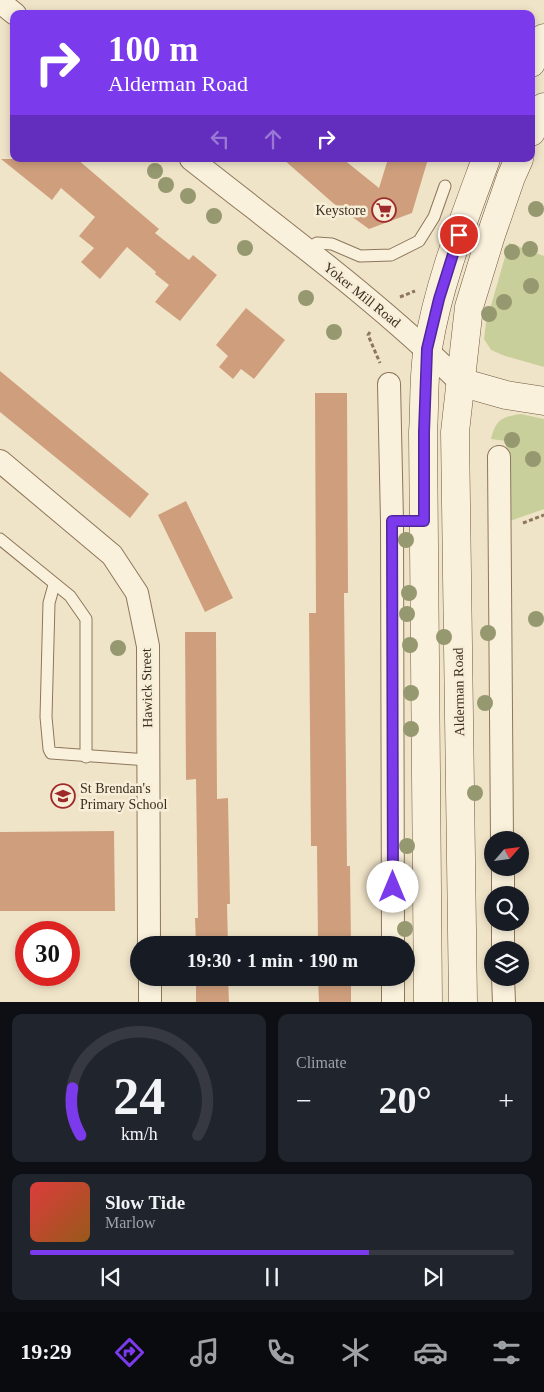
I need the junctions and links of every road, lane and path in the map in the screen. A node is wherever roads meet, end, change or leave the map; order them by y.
1 (0, 2) edge
2 (10, 11) edge
3 (544, 38) edge
4 (535, 55) edge
5 (544, 107) edge
6 (535, 124) edge
7 (195, 162) edge
8 (485, 162) edge
9 (518, 162) edge
10 (445, 186) dead end
11 (306, 250) junction
12 (384, 312) junction
13 (427, 349) junction
14 (460, 382) junction
15 (389, 384) joint
16 (544, 401) edge
17 (499, 457) dead end
18 (0, 461) edge
19 (392, 521) junction
20 (424, 521) junction
21 (0, 539) edge
22 (54, 584) junction
23 (86, 757) junction
24 (148, 760) junction
25 (502, 831) edge
26 (149, 936) edge
27 (393, 936) edge
28 (150, 986) edge
29 (393, 986) edge
30 (504, 986) edge
31 (150, 1002) edge
32 (393, 1002) edge
33 (428, 1002) edge
34 (463, 1002) edge
35 (504, 1002) edge

1 - 2 street
3 - 4 street
5 - 6 street
7 - 11 street, Yoker Mill Road
8 - 13 street
9 - 14 street, Alderman Road
10 - 11 lane
11 - 12 street, Yoker Mill Road
12 - 13 street, Yoker Mill Road
12 - 15 path
13 - 14 street, Yoker Mill Road
13 - 20 street
14 - 16 street, Yoker Mill Road
14 - 34 street, Alderman Road
15 - 19 street
17 - 25 street
18 - 24 street, Hawick Street
19 - 20 street
19 - 27 street
20 - 33 street
21 - 22 lane
22 - 23 lane
22 - 23 lane
23 - 24 lane
24 - 26 street, Hawick Street
28 - 31 street
29 - 32 street
30 - 35 street

